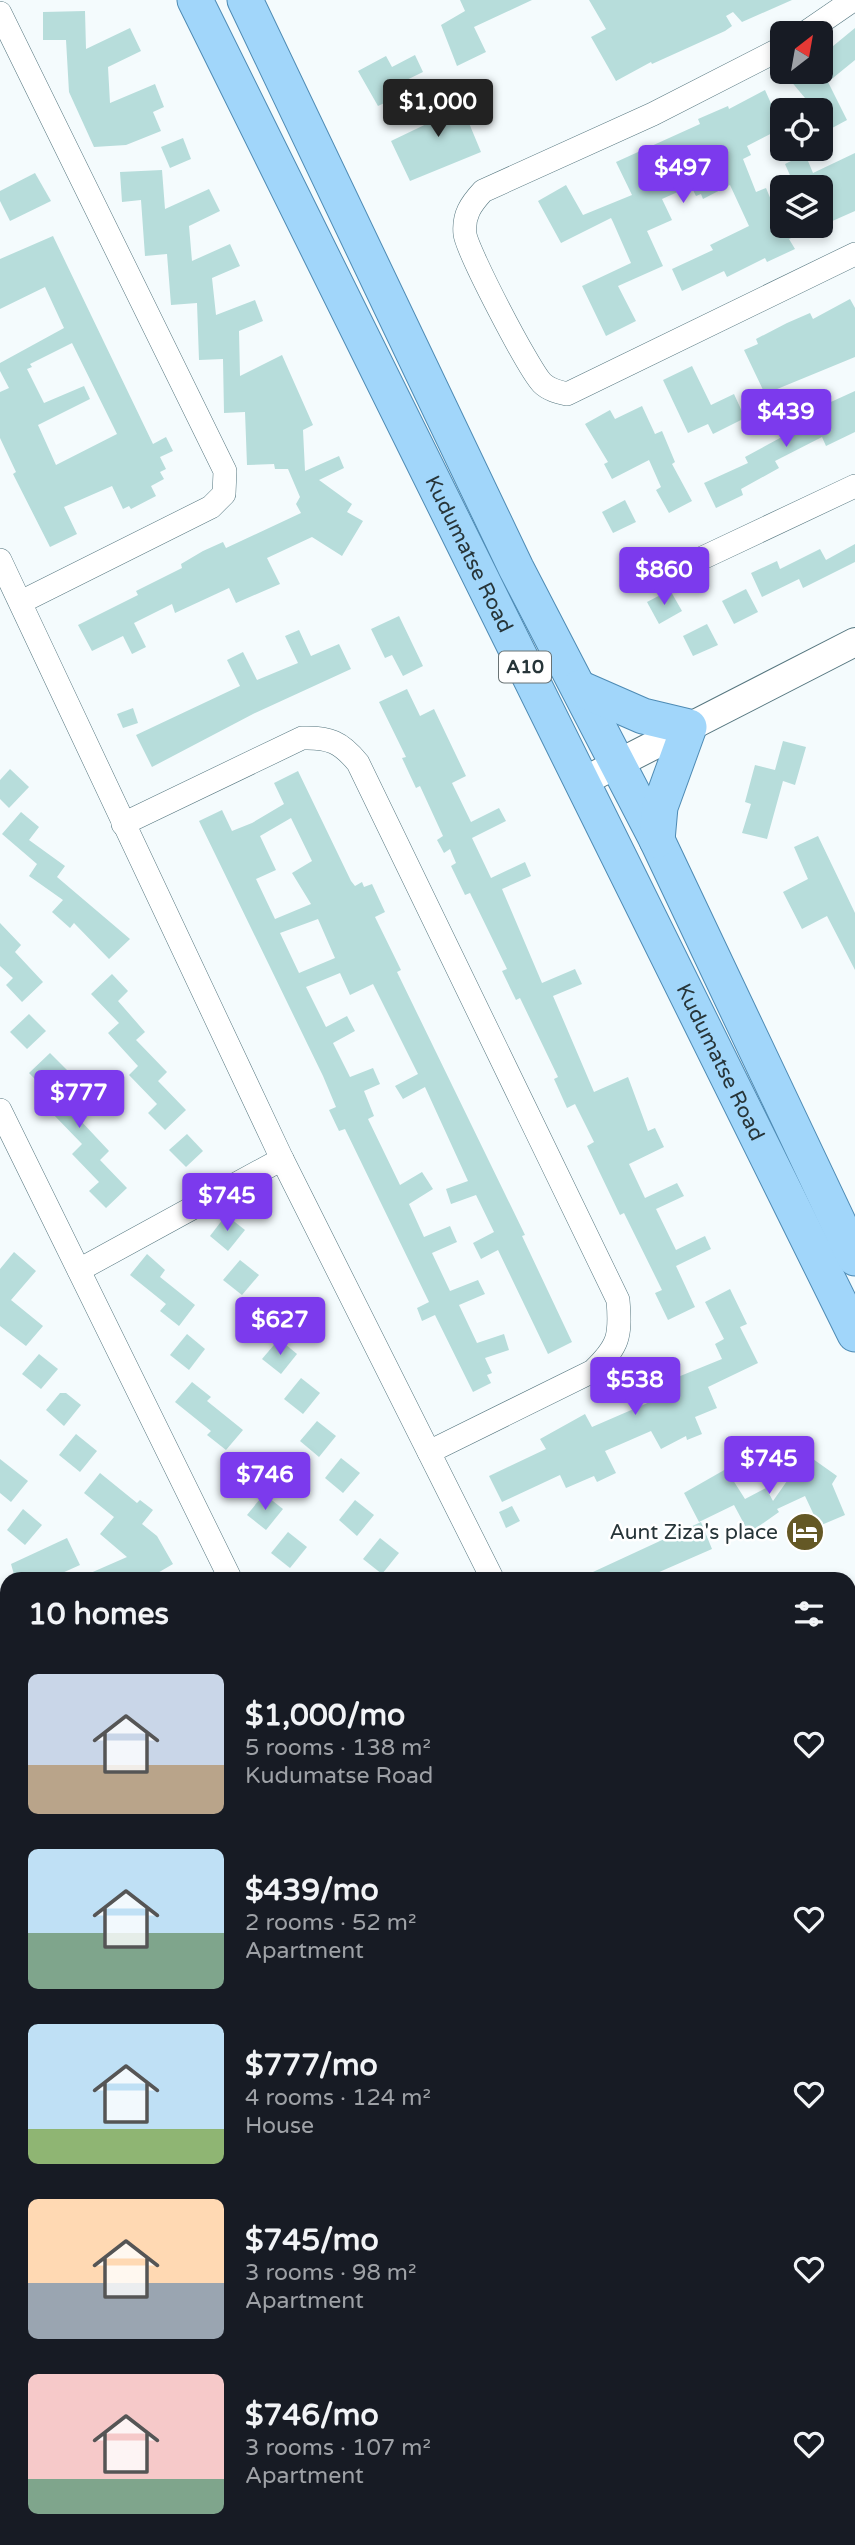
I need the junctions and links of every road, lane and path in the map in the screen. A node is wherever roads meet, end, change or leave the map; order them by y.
1 (195, 0) edge
2 (245, 0) edge
3 (853, 0) edge
4 (0, 13) edge
5 (822, 21) edge
6 (770, 54) edge
7 (855, 254) edge
8 (855, 485) edge
9 (0, 560) edge
10 (696, 561) dead end
11 (21, 602) junction
12 (855, 642) edge
13 (579, 688) junction
14 (689, 727) junction
15 (619, 765) junction
16 (582, 782) junction
17 (123, 824) junction
18 (657, 840) junction
19 (0, 1110) edge
20 (282, 1159) junction
21 (855, 1258) edge
22 (79, 1270) junction
23 (855, 1334) edge
24 (429, 1452) junction
25 (227, 1572) edge
26 (489, 1572) edge

1 - 16 main road, Kudumatse Road / A10
2 - 13 main road, Kudumatse Road / A10
3 - 5 street
4 - 11 street
6 - 7 street
8 - 10 street
9 - 11 street
11 - 17 street
12 - 14 street
13 - 14 main road
13 - 15 main road, Kudumatse Road / A10
14 - 15 street
14 - 18 main road
15 - 16 street
15 - 18 main road, Kudumatse Road / A10
16 - 23 main road, Kudumatse Road / A10
17 - 20 street
17 - 24 street
18 - 21 main road, Kudumatse Road / A10
19 - 22 street
20 - 22 street
20 - 24 street
22 - 25 street
24 - 26 street

